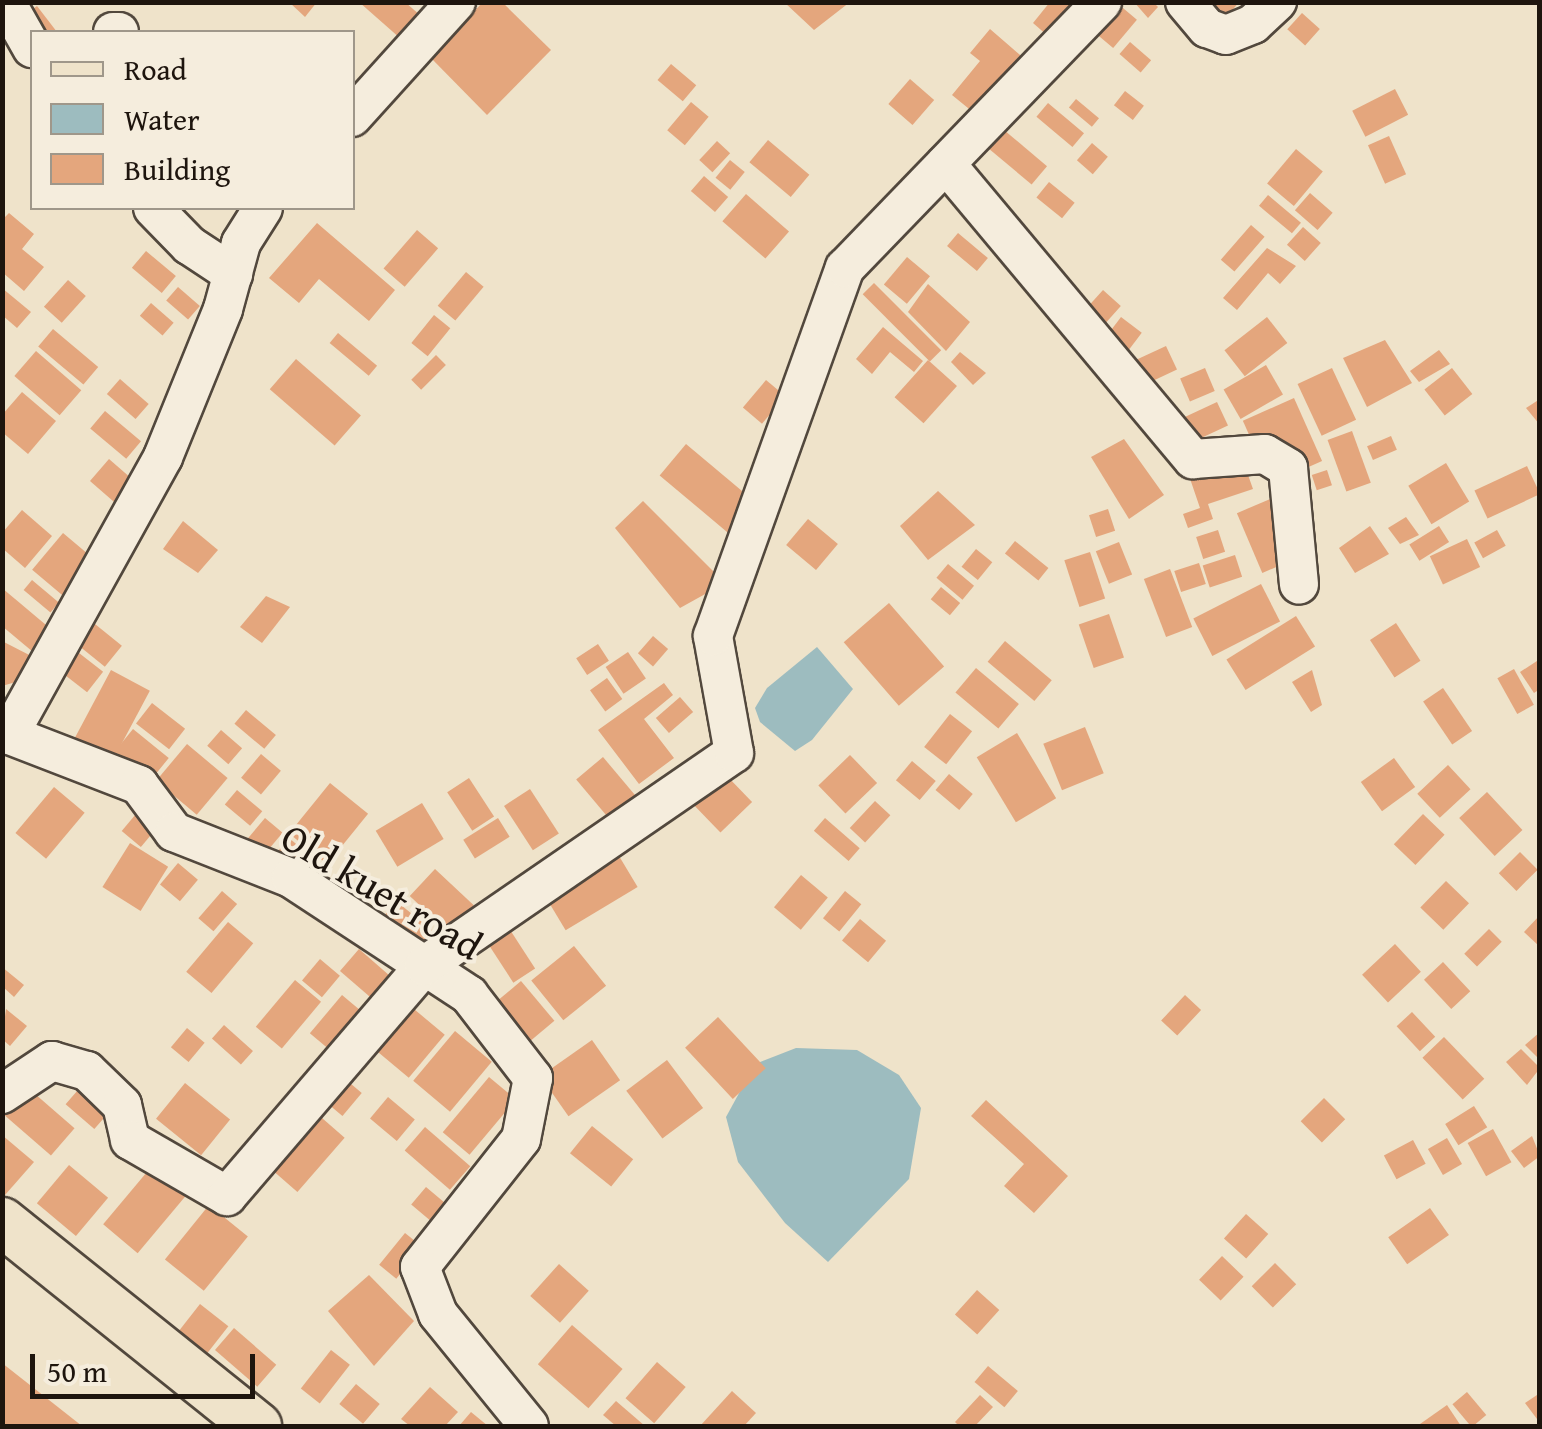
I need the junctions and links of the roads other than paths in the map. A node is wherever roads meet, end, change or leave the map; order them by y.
1 (6, 2) edge
2 (456, 2) edge
3 (1102, 2) edge
4 (1185, 2) edge
5 (1277, 2) edge
6 (30, 44) edge
7 (355, 113) edge
8 (946, 164) junction
9 (154, 210) edge
10 (261, 210) edge
11 (233, 274) junction
12 (1299, 584) dead end
13 (6, 734) edge
14 (424, 966) junction
15 (2, 1094) edge
16 (2, 1222) edge
17 (257, 1426) edge
18 (530, 1426) edge

1 - 6 street
2 - 7 street
3 - 8 street
4 - 5 street
8 - 12 street
8 - 14 street
9 - 11 street
10 - 11 street
11 - 13 street
13 - 14 street, Old kuet road
14 - 15 street
14 - 18 street, Old kuet road
16 - 17 main road

